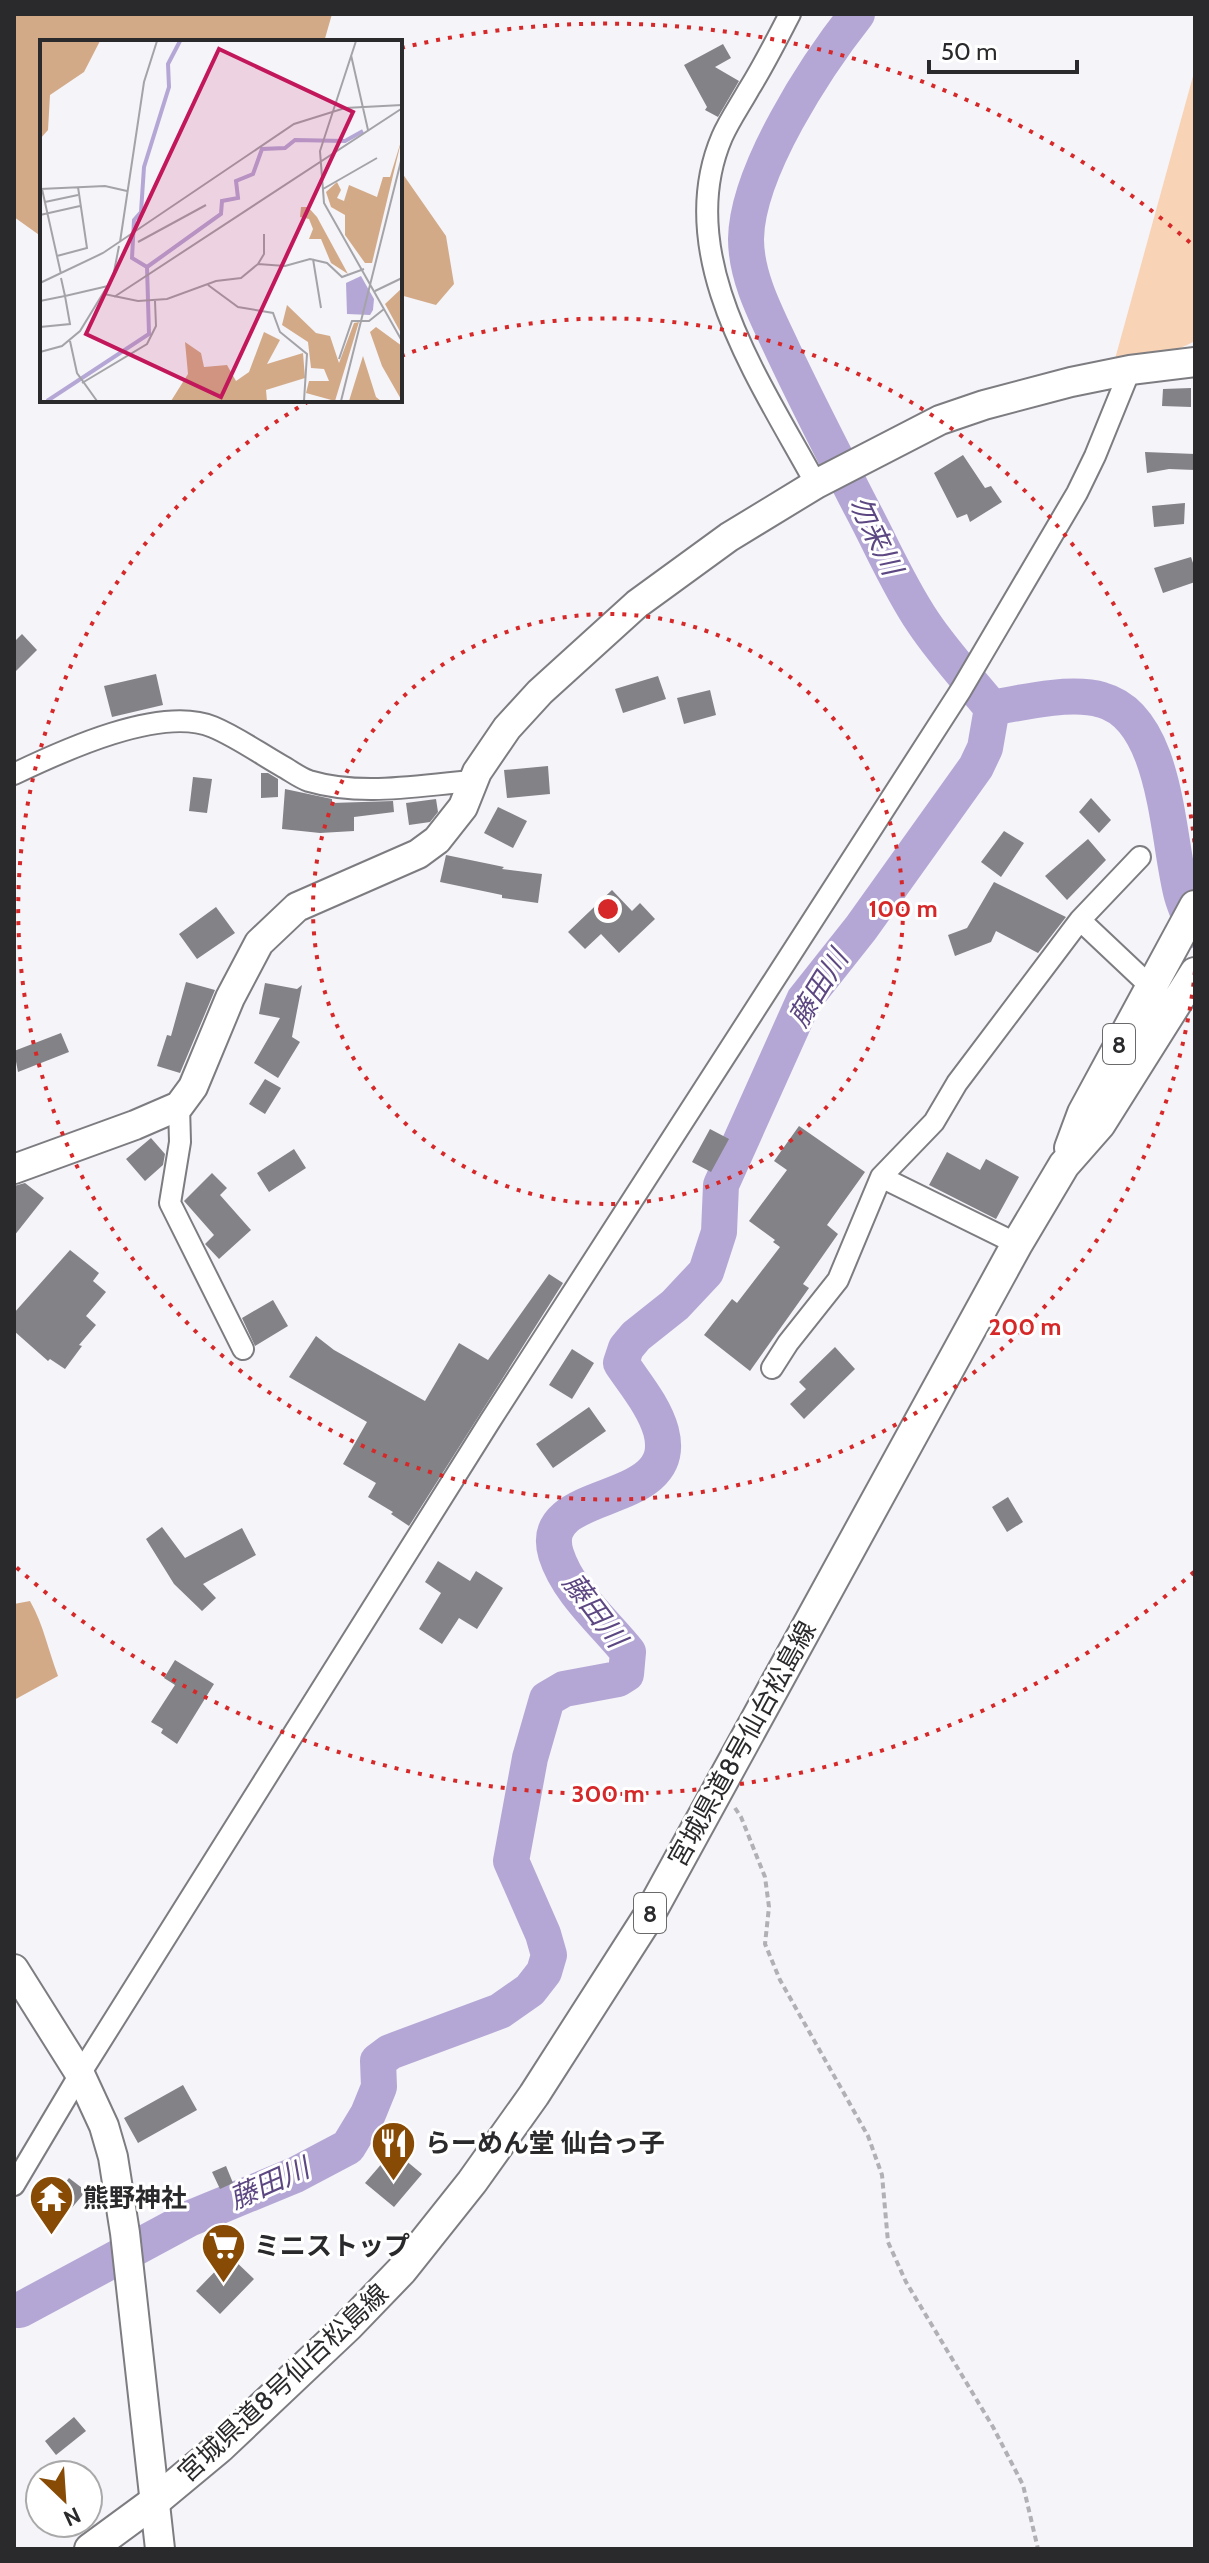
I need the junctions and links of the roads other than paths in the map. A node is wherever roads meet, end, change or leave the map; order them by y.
1 (790, 14) edge
2 (1195, 362) edge
3 (1130, 370) junction
4 (816, 484) junction
5 (14, 774) edge
6 (474, 781) junction
7 (1140, 857) dead end
8 (1190, 917) edge
9 (1080, 920) junction
10 (1195, 973) edge
11 (1150, 986) junction
12 (179, 1106) junction
13 (1064, 1165) junction
14 (14, 1169) edge
15 (881, 1177) junction
16 (1017, 1244) junction
17 (243, 1349) dead end
18 (772, 1368) dead end
19 (14, 1969) edge
20 (80, 2074) junction
21 (14, 2185) edge
22 (154, 2502) junction
23 (90, 2549) edge
24 (160, 2549) edge

1 - 4 street
2 - 3 street
3 - 4 street
3 - 20 street
4 - 6 street
5 - 6 street
6 - 12 street
7 - 9 street
8 - 11 main road, 宮城県道8号仙台松島線 / 8
9 - 11 street
9 - 15 street
10 - 13 main road, 宮城県道8号仙台松島線 / 8
11 - 13 main road, 宮城県道8号仙台松島線 / 8
12 - 14 street
12 - 17 street
13 - 16 main road, 宮城県道8号仙台松島線 / 8
15 - 16 street
15 - 18 street
16 - 22 main road, 宮城県道8号仙台松島線 / 8
19 - 20 street
20 - 21 street
20 - 22 street
22 - 23 main road, 宮城県道8号仙台松島線 / 8
22 - 24 street

